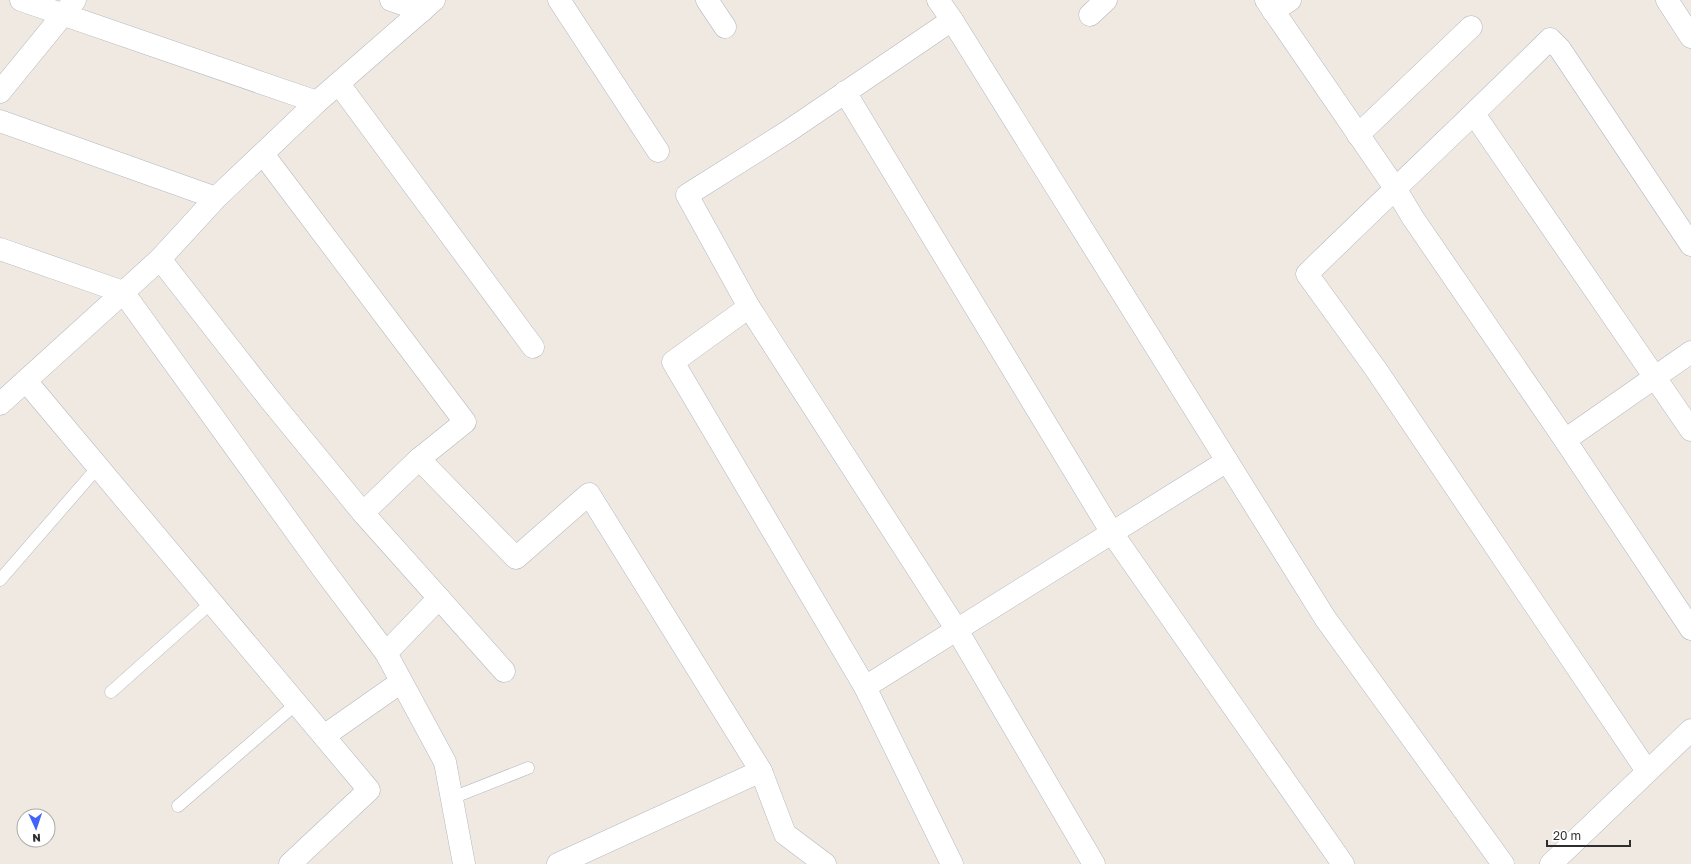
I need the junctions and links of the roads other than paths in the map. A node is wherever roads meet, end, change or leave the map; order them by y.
1 (21, 0) edge
2 (391, 0) edge
3 (559, 0) edge
4 (707, 0) edge
5 (938, 0) edge
6 (1106, 0) edge
7 (1667, 0) edge
8 (1276, 4) edge
9 (428, 6) edge
10 (69, 7) edge
11 (1090, 15) dead end
12 (952, 20) junction
13 (725, 27) dead end
14 (1471, 27) dead end
15 (1691, 36) edge
16 (339, 84) junction
17 (0, 92) edge
18 (845, 92) junction
19 (317, 102) junction
20 (1474, 114) junction
21 (0, 121) edge
22 (1358, 135) junction
23 (658, 151) dead end
24 (263, 154) junction
25 (1395, 188) junction
26 (216, 198) junction
27 (1691, 245) edge
28 (0, 249) edge
29 (160, 259) junction
30 (123, 292) junction
31 (750, 307) junction
32 (533, 347) dead end
33 (1691, 352) edge
34 (1655, 378) junction
35 (26, 381) junction
36 (0, 404) edge
37 (1691, 430) edge
38 (1565, 440) junction
39 (419, 459) junction
40 (1227, 461) junction
41 (98, 467) junction
42 (363, 513) junction
43 (1112, 533) junction
44 (0, 580) edge
45 (438, 598) junction
46 (211, 603) junction
47 (1691, 629) edge
48 (957, 630) junction
49 (386, 653) junction
50 (504, 671) dead end
51 (401, 682) junction
52 (865, 687) junction
53 (111, 692) dead end
54 (296, 704) junction
55 (1691, 730) edge
56 (324, 736) junction
57 (528, 768) dead end
58 (761, 771) junction
59 (1647, 771) junction
60 (452, 798) junction
61 (178, 806) dead end
62 (290, 864) edge
63 (464, 864) edge
64 (558, 864) edge
65 (825, 864) edge
66 (952, 864) edge
67 (1094, 864) edge
68 (1343, 864) edge
69 (1503, 864) edge
70 (1551, 864) edge

1 - 10 street
2 - 9 street
3 - 23 street
4 - 13 street
5 - 12 street
6 - 11 street
7 - 15 street
8 - 22 street
9 - 16 street
10 - 17 street
10 - 19 street
12 - 18 street
12 - 40 street
14 - 22 street
16 - 19 street
16 - 32 street
18 - 31 street
18 - 43 street
19 - 24 street
20 - 25 street
20 - 27 street
20 - 34 street
21 - 26 street
22 - 25 street
24 - 26 street
24 - 39 street
25 - 38 street
25 - 59 street
26 - 29 street
28 - 30 street
29 - 30 street
29 - 42 street
30 - 35 street
30 - 49 street
31 - 48 street
31 - 52 street
33 - 34 street
34 - 37 street
34 - 38 street
35 - 36 street
35 - 41 street
38 - 47 street
39 - 42 street
39 - 58 street
40 - 43 street
40 - 69 street
41 - 44 lane
41 - 46 street
42 - 45 street
43 - 48 street
43 - 68 street
45 - 49 street
45 - 50 street
46 - 53 lane
46 - 54 street
48 - 52 street
48 - 67 street
49 - 51 street
51 - 56 street
51 - 60 street
52 - 66 street
54 - 56 street
54 - 61 lane
55 - 59 street
56 - 62 street
57 - 60 lane
58 - 64 street
58 - 65 street
59 - 70 street
60 - 63 street

